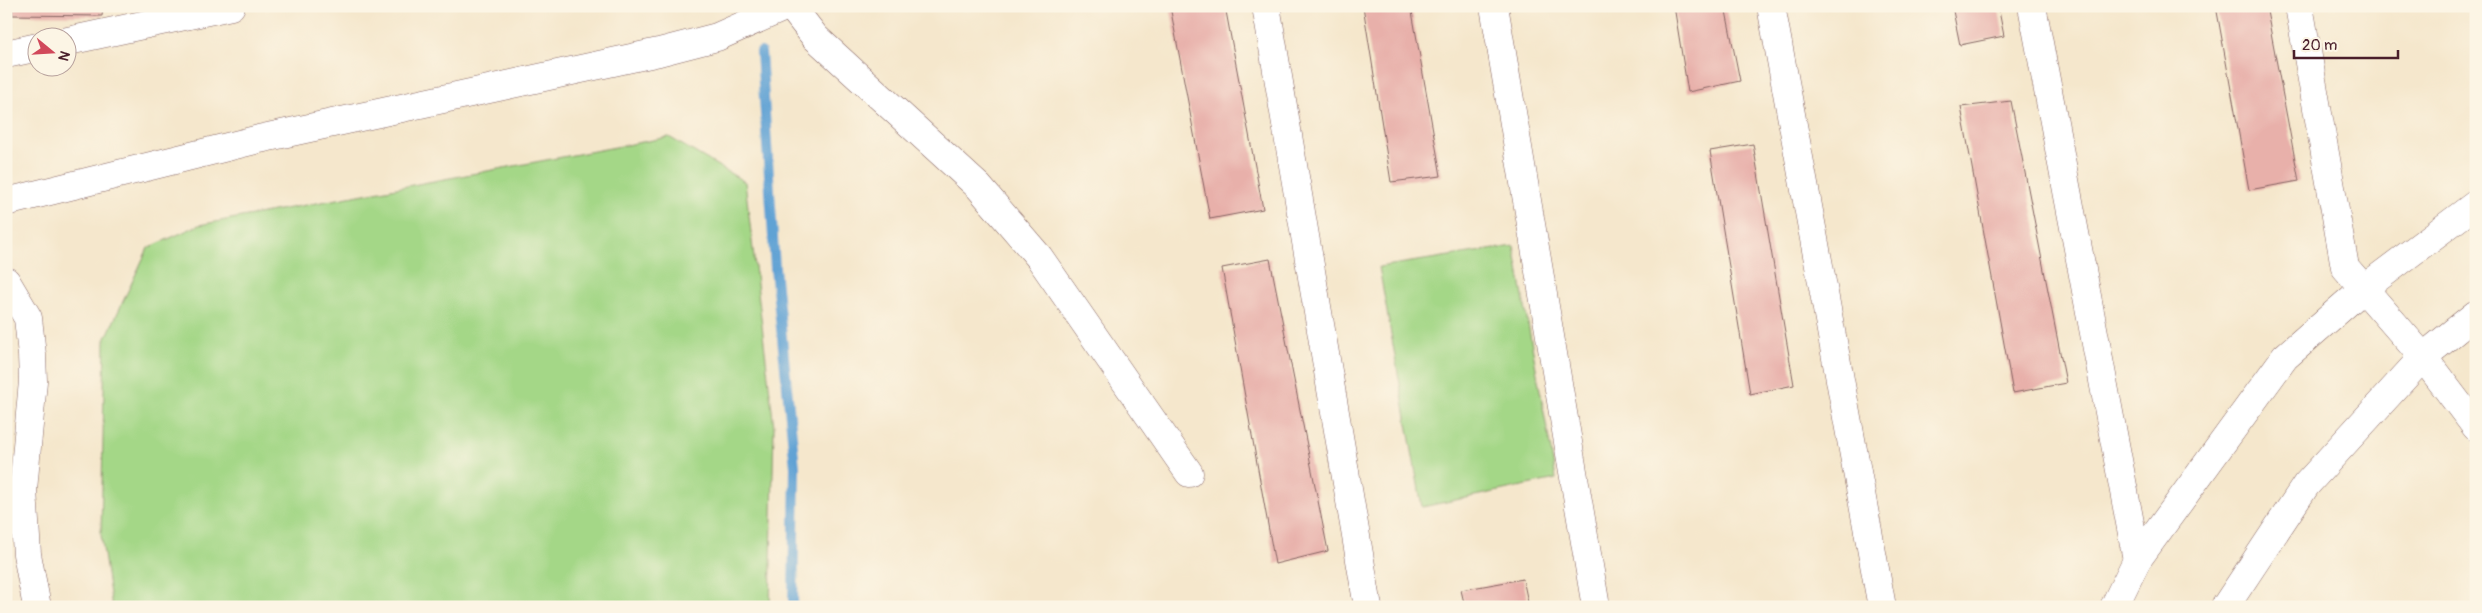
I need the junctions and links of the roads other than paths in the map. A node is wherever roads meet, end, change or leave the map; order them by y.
1 (232, 6) edge
2 (787, 6) edge
3 (791, 6) edge
4 (1266, 6) edge
5 (1494, 6) edge
6 (1771, 6) edge
7 (2032, 6) edge
8 (2299, 6) edge
9 (169, 13) edge
10 (78, 38) edge
11 (28, 49) edge
12 (6, 54) edge
13 (6, 202) edge
14 (2476, 204) edge
15 (6, 281) edge
16 (2363, 289) junction
17 (2476, 314) edge
18 (2423, 357) junction
19 (2476, 427) edge
20 (1188, 473) dead end
21 (2137, 560) junction
22 (37, 607) edge
23 (1368, 607) edge
24 (1596, 607) edge
25 (1882, 607) edge
26 (2114, 607) edge
27 (2225, 607) edge

1 - 9 street
2 - 13 street
3 - 20 street
4 - 23 street
5 - 24 street
6 - 25 street
7 - 21 street
8 - 16 street
9 - 10 street
11 - 12 street
14 - 16 street
15 - 22 street
16 - 18 street
16 - 21 street
17 - 18 street
18 - 19 street
18 - 27 street
21 - 26 street

